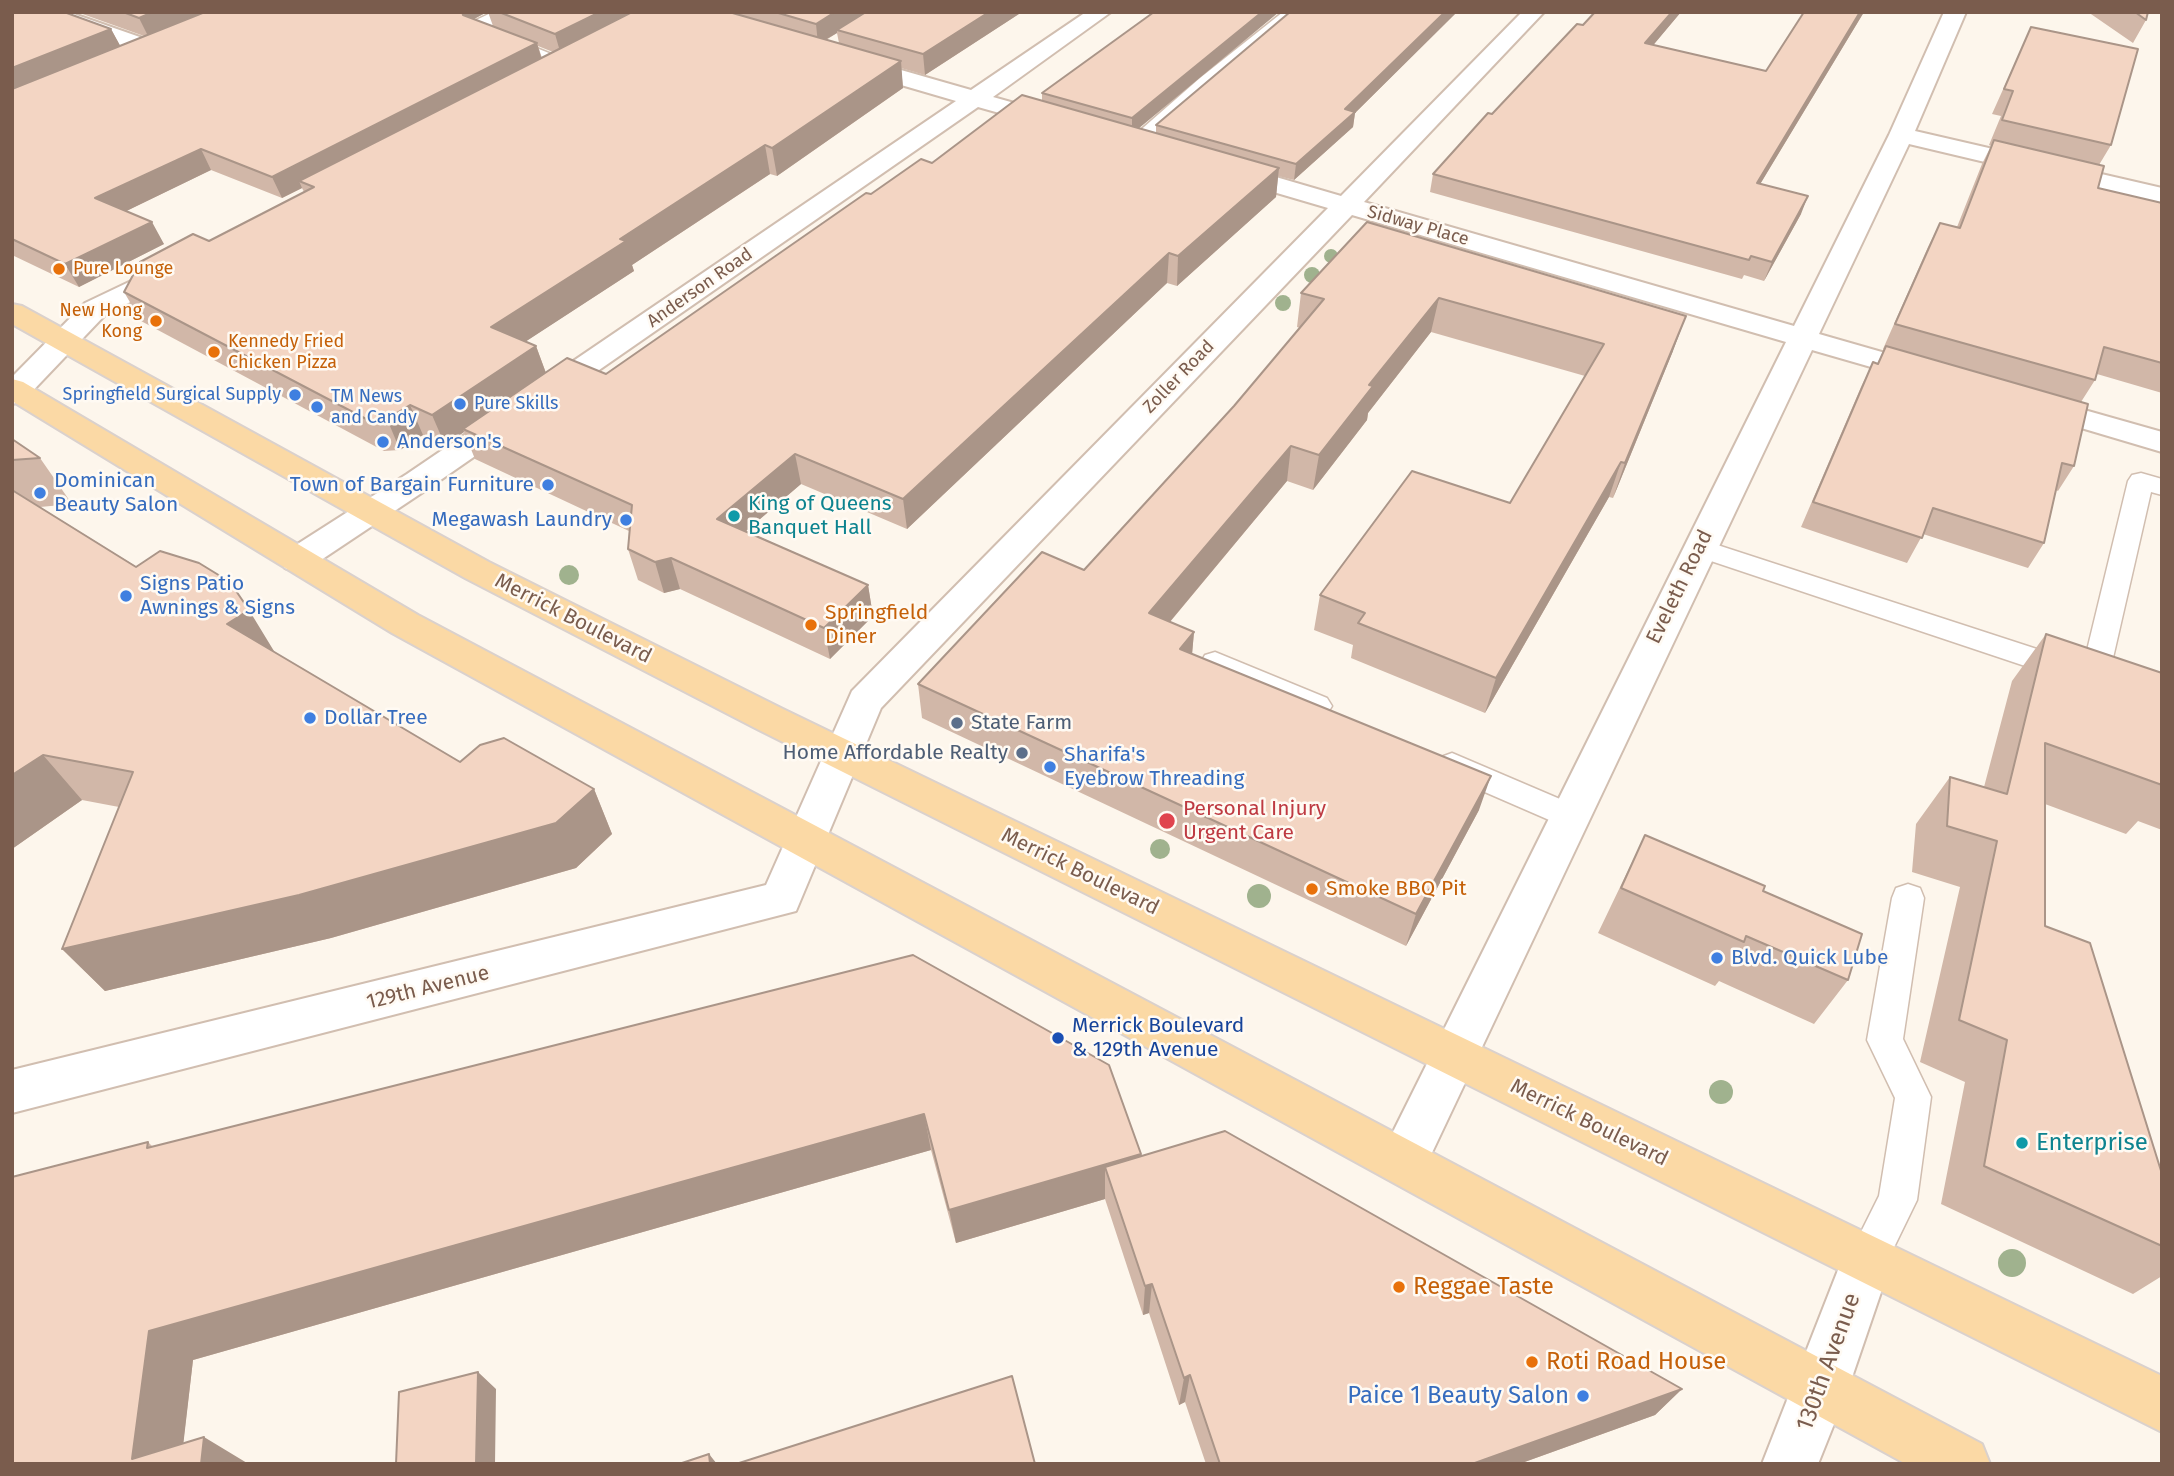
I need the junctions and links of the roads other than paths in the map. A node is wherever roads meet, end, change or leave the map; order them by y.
1 (47, 12) edge
2 (507, 12) edge
3 (1101, 12) edge
4 (1294, 12) edge
5 (1534, 12) edge
6 (1955, 12) edge
7 (174, 38) edge
8 (149, 48) junction
9 (830, 57) edge
10 (578, 58) joint
11 (124, 59) edge
12 (542, 77) edge
13 (975, 99) junction
14 (1901, 135) junction
15 (1123, 141) joint
16 (1198, 163) edge
17 (2162, 196) edge
18 (1346, 205) junction
19 (195, 258) edge
20 (12, 312) edge
21 (1802, 338) junction
22 (65, 341) junction
23 (1956, 383) edge
24 (14, 391) edge
25 (2008, 397) edge
26 (2162, 442) edge
27 (2162, 487) edge
28 (372, 512) junction
29 (1699, 548) junction
30 (297, 560) junction
31 (1215, 662) edge
32 (2096, 671) junction
33 (2123, 680) edge
34 (1339, 716) edge
35 (843, 754) junction
36 (1426, 754) edge
37 (1570, 817) junction
38 (806, 840) junction
39 (1908, 898) dead end
40 (1455, 1057) junction
41 (12, 1092) edge
42 (1404, 1162) junction
43 (1867, 1260) junction
44 (1821, 1389) junction
45 (2162, 1405) edge
46 (1790, 1464) edge
47 (1962, 1464) edge

1 - 8 street
2 - 10 lane
3 - 13 street, Anderson Road
4 - 15 lane
5 - 18 street, Zoller Road
6 - 14 street, Eveleth Road
7 - 8 street
8 - 11 street
9 - 13 street
10 - 12 street
13 - 15 street
13 - 28 street, Anderson Road
14 - 17 street
14 - 21 street, Eveleth Road
16 - 18 street, Sidway Place
18 - 21 street, Sidway Place
18 - 35 street, Zoller Road
19 - 22 street
20 - 22 main road, Merrick Boulevard
21 - 23 street, Sidway Place
21 - 29 street, Eveleth Road
22 - 24 street
22 - 28 main road, Merrick Boulevard
24 - 30 main road
25 - 26 street
27 - 32 lane
28 - 30 street, Anderson Road
28 - 35 main road, Merrick Boulevard
29 - 32 lane
29 - 37 street, Eveleth Road
30 - 38 main road
31 - 34 lane
32 - 33 lane
35 - 38 street, Zoller Road
35 - 40 main road, Merrick Boulevard
36 - 37 lane
37 - 40 street, Eveleth Road
38 - 41 street, 129th Avenue
38 - 42 main road
39 - 43 lane
40 - 42 street, Eveleth Road
40 - 43 main road, Merrick Boulevard
42 - 44 main road
43 - 44 street, 130th Avenue
43 - 45 main road, Merrick Boulevard
44 - 46 street, 130th Avenue
44 - 47 main road

